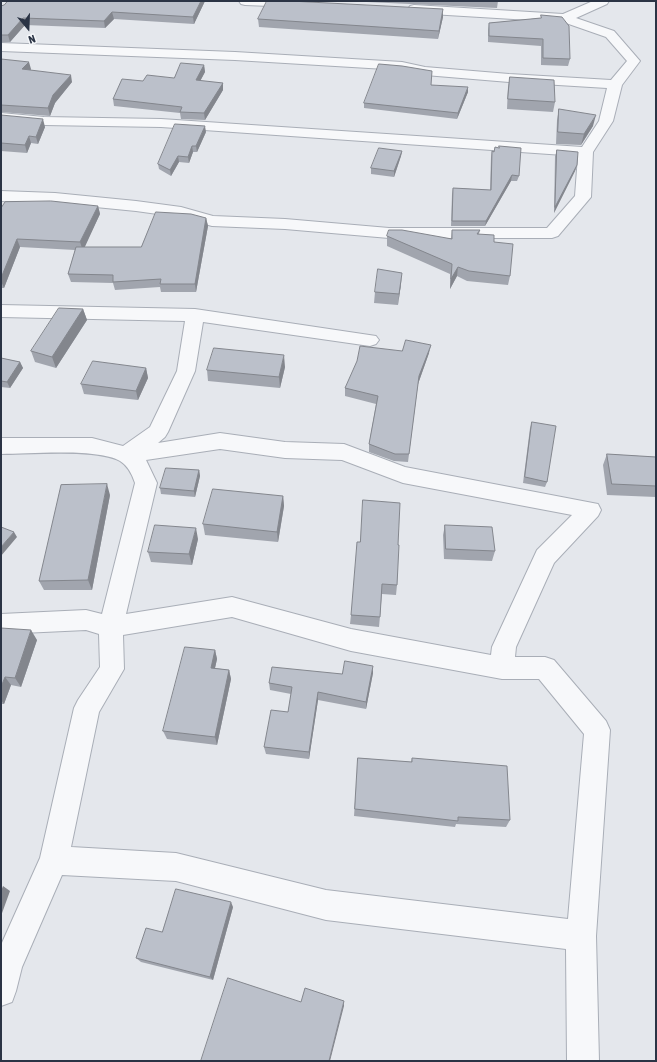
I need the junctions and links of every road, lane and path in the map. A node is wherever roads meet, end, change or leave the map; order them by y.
1 (245, 1) edge
2 (603, 1) edge
3 (307, 4) edge
4 (400, 8) edge
5 (565, 18) junction
6 (1, 47) edge
7 (615, 84) junction
8 (1, 117) edge
9 (586, 152) junction
10 (1, 196) edge
11 (1, 311) edge
12 (195, 315) junction
13 (370, 340) dead end
14 (1, 446) edge
15 (126, 455) junction
16 (1, 624) edge
17 (111, 627) junction
18 (502, 668) junction
19 (54, 860) junction
20 (581, 936) junction
21 (3, 974) edge
22 (583, 1061) edge

1 - 3 street
2 - 5 street
4 - 5 street
5 - 7 street
6 - 7 street
7 - 9 street
8 - 9 street
9 - 10 street
11 - 12 street
12 - 13 street
12 - 15 street
14 - 15 street
15 - 17 street
15 - 18 street
16 - 17 street
17 - 18 street
17 - 19 street
18 - 20 street
19 - 20 street
19 - 21 street
20 - 22 street

